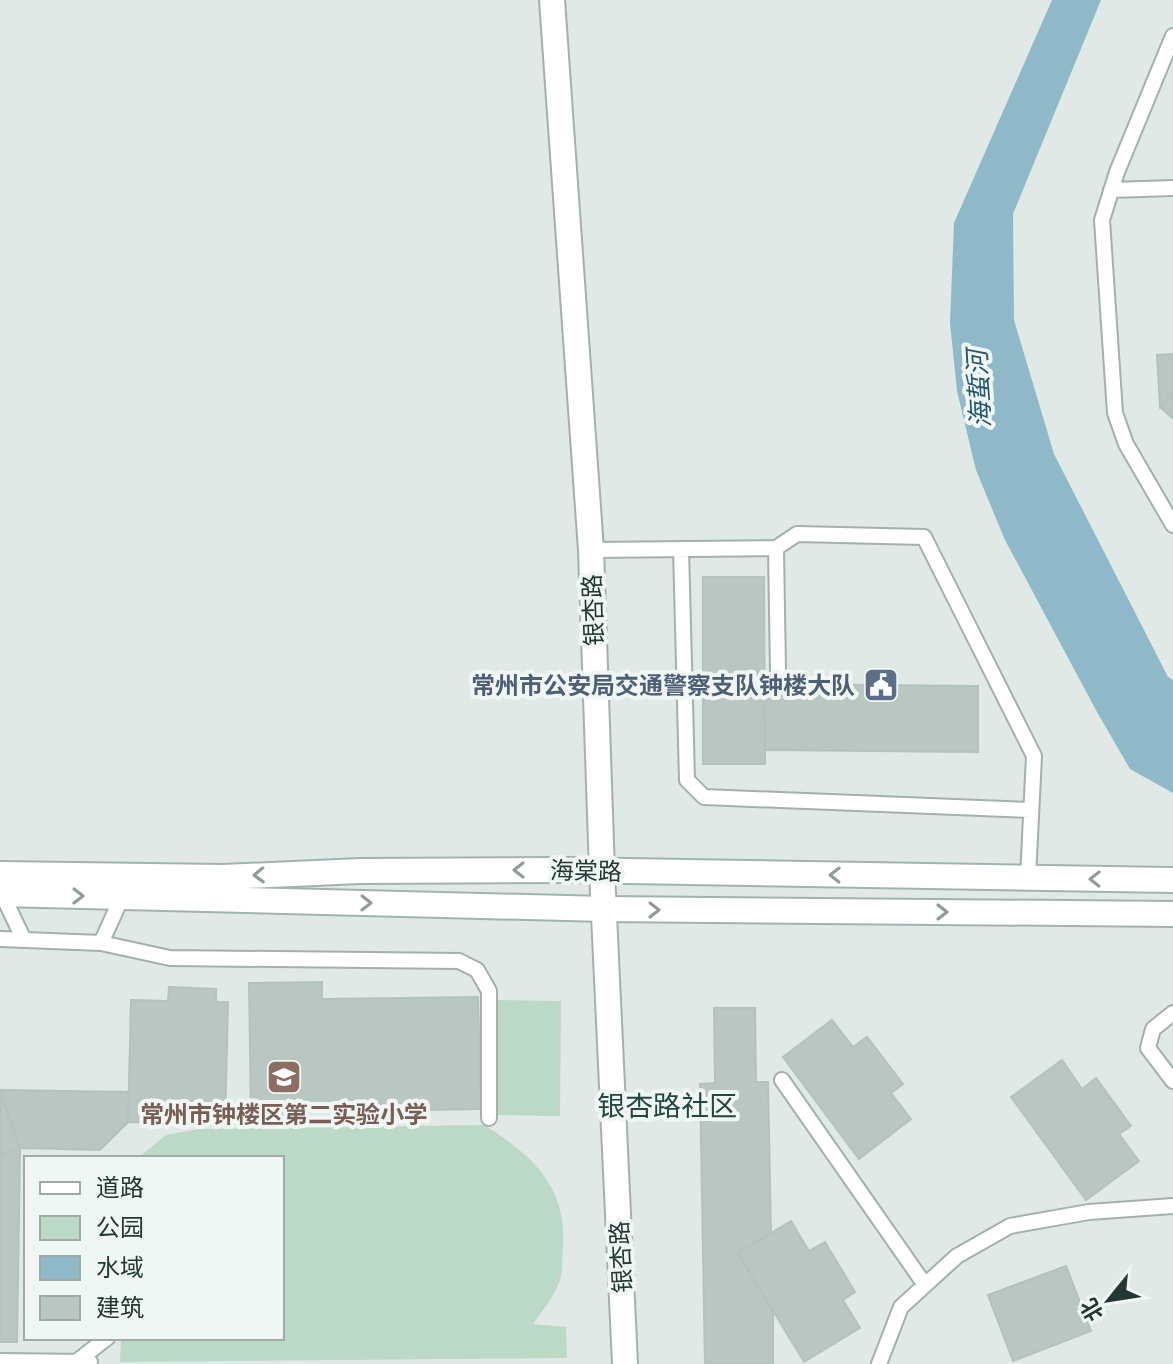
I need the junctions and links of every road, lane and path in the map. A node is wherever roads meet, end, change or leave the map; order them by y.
1 (552, 0) edge
2 (1173, 36) edge
3 (1173, 188) edge
4 (1111, 190) junction
5 (1173, 525) edge
6 (776, 548) junction
7 (681, 549) junction
8 (591, 550) junction
9 (778, 672) dead end
10 (1031, 810) junction
11 (602, 872) junction
12 (1028, 878) junction
13 (1173, 880) edge
14 (1, 888) edge
15 (122, 897) junction
16 (605, 909) junction
17 (1173, 914) edge
18 (0, 939) edge
19 (24, 940) junction
20 (101, 943) junction
21 (1173, 1013) edge
22 (782, 1080) dead end
23 (1173, 1081) edge
24 (489, 1118) dead end
25 (1173, 1206) edge
26 (925, 1285) junction
27 (105, 1340) edge
28 (0, 1361) edge
29 (83, 1362) edge
30 (625, 1364) edge
31 (879, 1364) edge

1 - 8 street, 银杏路
2 - 4 lane
3 - 4 lane
4 - 5 lane
6 - 7 lane
6 - 9 lane
6 - 10 lane
7 - 8 lane
7 - 10 lane
8 - 11 street, 银杏路
10 - 12 lane
12 -> 11 street, 海棠路
11 -> 14 street, 海棠路
11 - 16 street, 银杏路
13 -> 12 street, 海棠路
14 -> 15 street, 海棠路
14 - 19 lane
15 -> 16 street, 海棠路
15 - 20 lane
16 -> 17 street, 海棠路
16 - 30 street, 银杏路
18 - 19 lane
19 - 20 lane
20 - 24 lane
21 - 23 lane
22 - 26 lane
25 - 26 lane
26 - 31 lane
27 - 29 lane
28 - 29 lane

